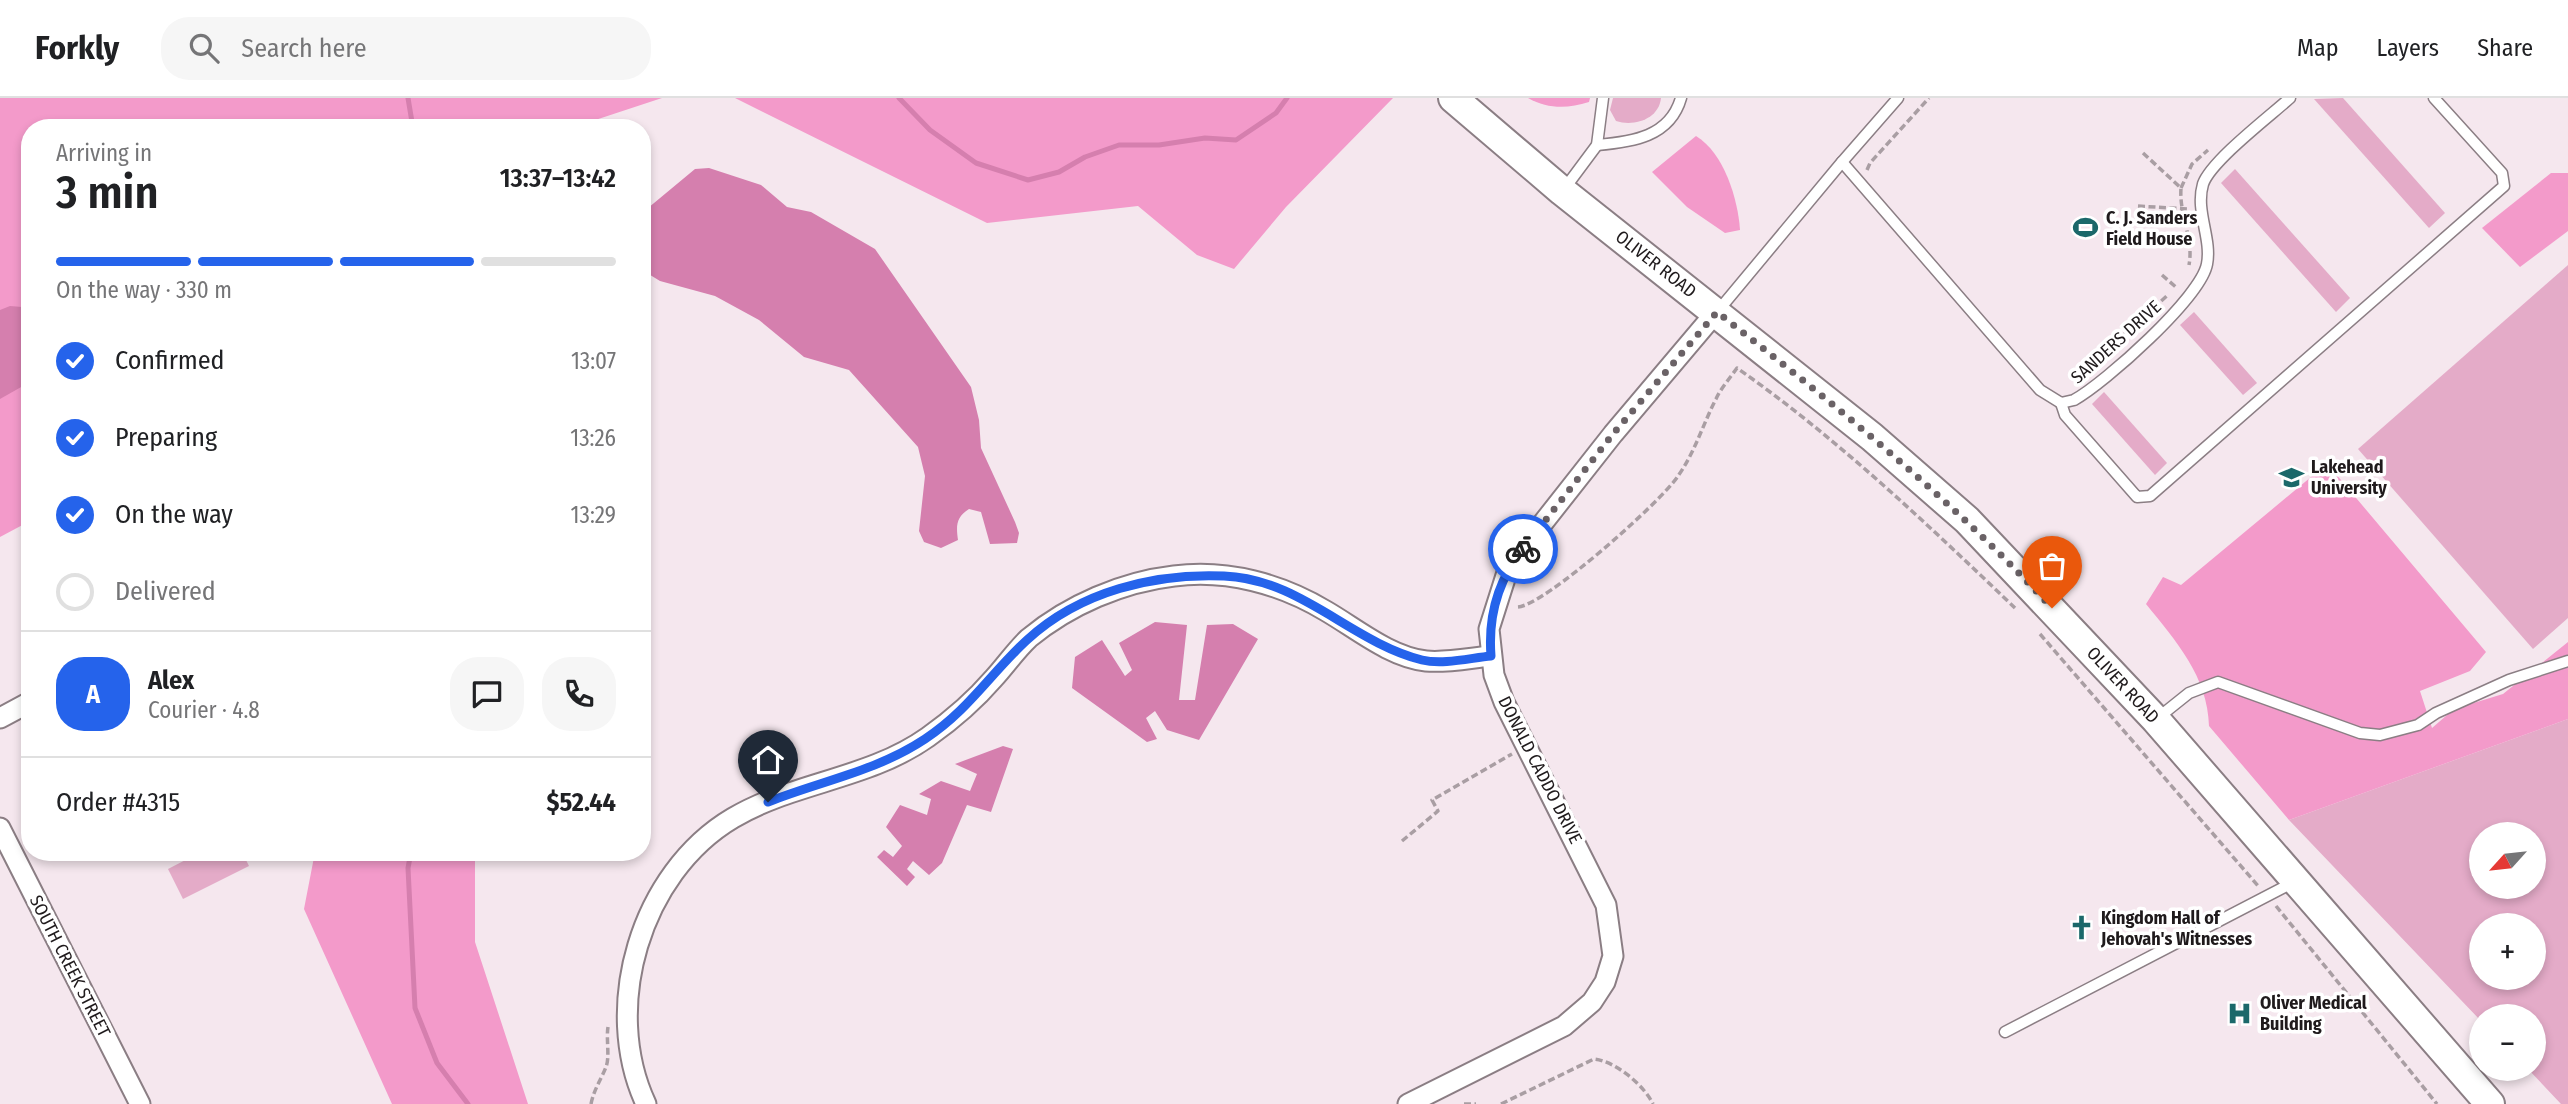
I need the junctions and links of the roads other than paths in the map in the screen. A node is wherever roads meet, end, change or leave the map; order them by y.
1 (1453, 98) edge
2 (1603, 98) edge
3 (1681, 98) edge
4 (1898, 98) edge
5 (2290, 98) edge
6 (2434, 98) edge
7 (1597, 145) junction
8 (1842, 162) junction
9 (1562, 191) junction
10 (1717, 312) junction
11 (2061, 403) junction
12 (1491, 656) junction
13 (2568, 661) edge
14 (21, 707) edge
15 (0, 718) edge
16 (2156, 720) junction
17 (0, 828) edge
18 (2296, 881) junction
19 (2005, 1032) dead end
20 (140, 1104) edge
21 (646, 1104) edge
22 (1409, 1104) edge
23 (2490, 1104) edge

1 - 9 main road, OLIVER ROAD
2 - 7 lane
3 - 7 lane
4 - 8 lane
5 - 11 lane, SANDERS DRIVE
6 - 11 lane
7 - 9 lane
8 - 10 lane
8 - 11 lane, SANDERS DRIVE
9 - 10 main road, OLIVER ROAD
10 - 12 street, DONALD CADDO DRIVE
10 - 16 main road, OLIVER ROAD
12 - 21 street
12 - 22 street, DONALD CADDO DRIVE
13 - 16 lane
14 - 15 street
16 - 18 main road, OLIVER ROAD
17 - 20 street, SOUTH CREEK STREET
18 - 19 lane
18 - 23 main road, OLIVER ROAD

